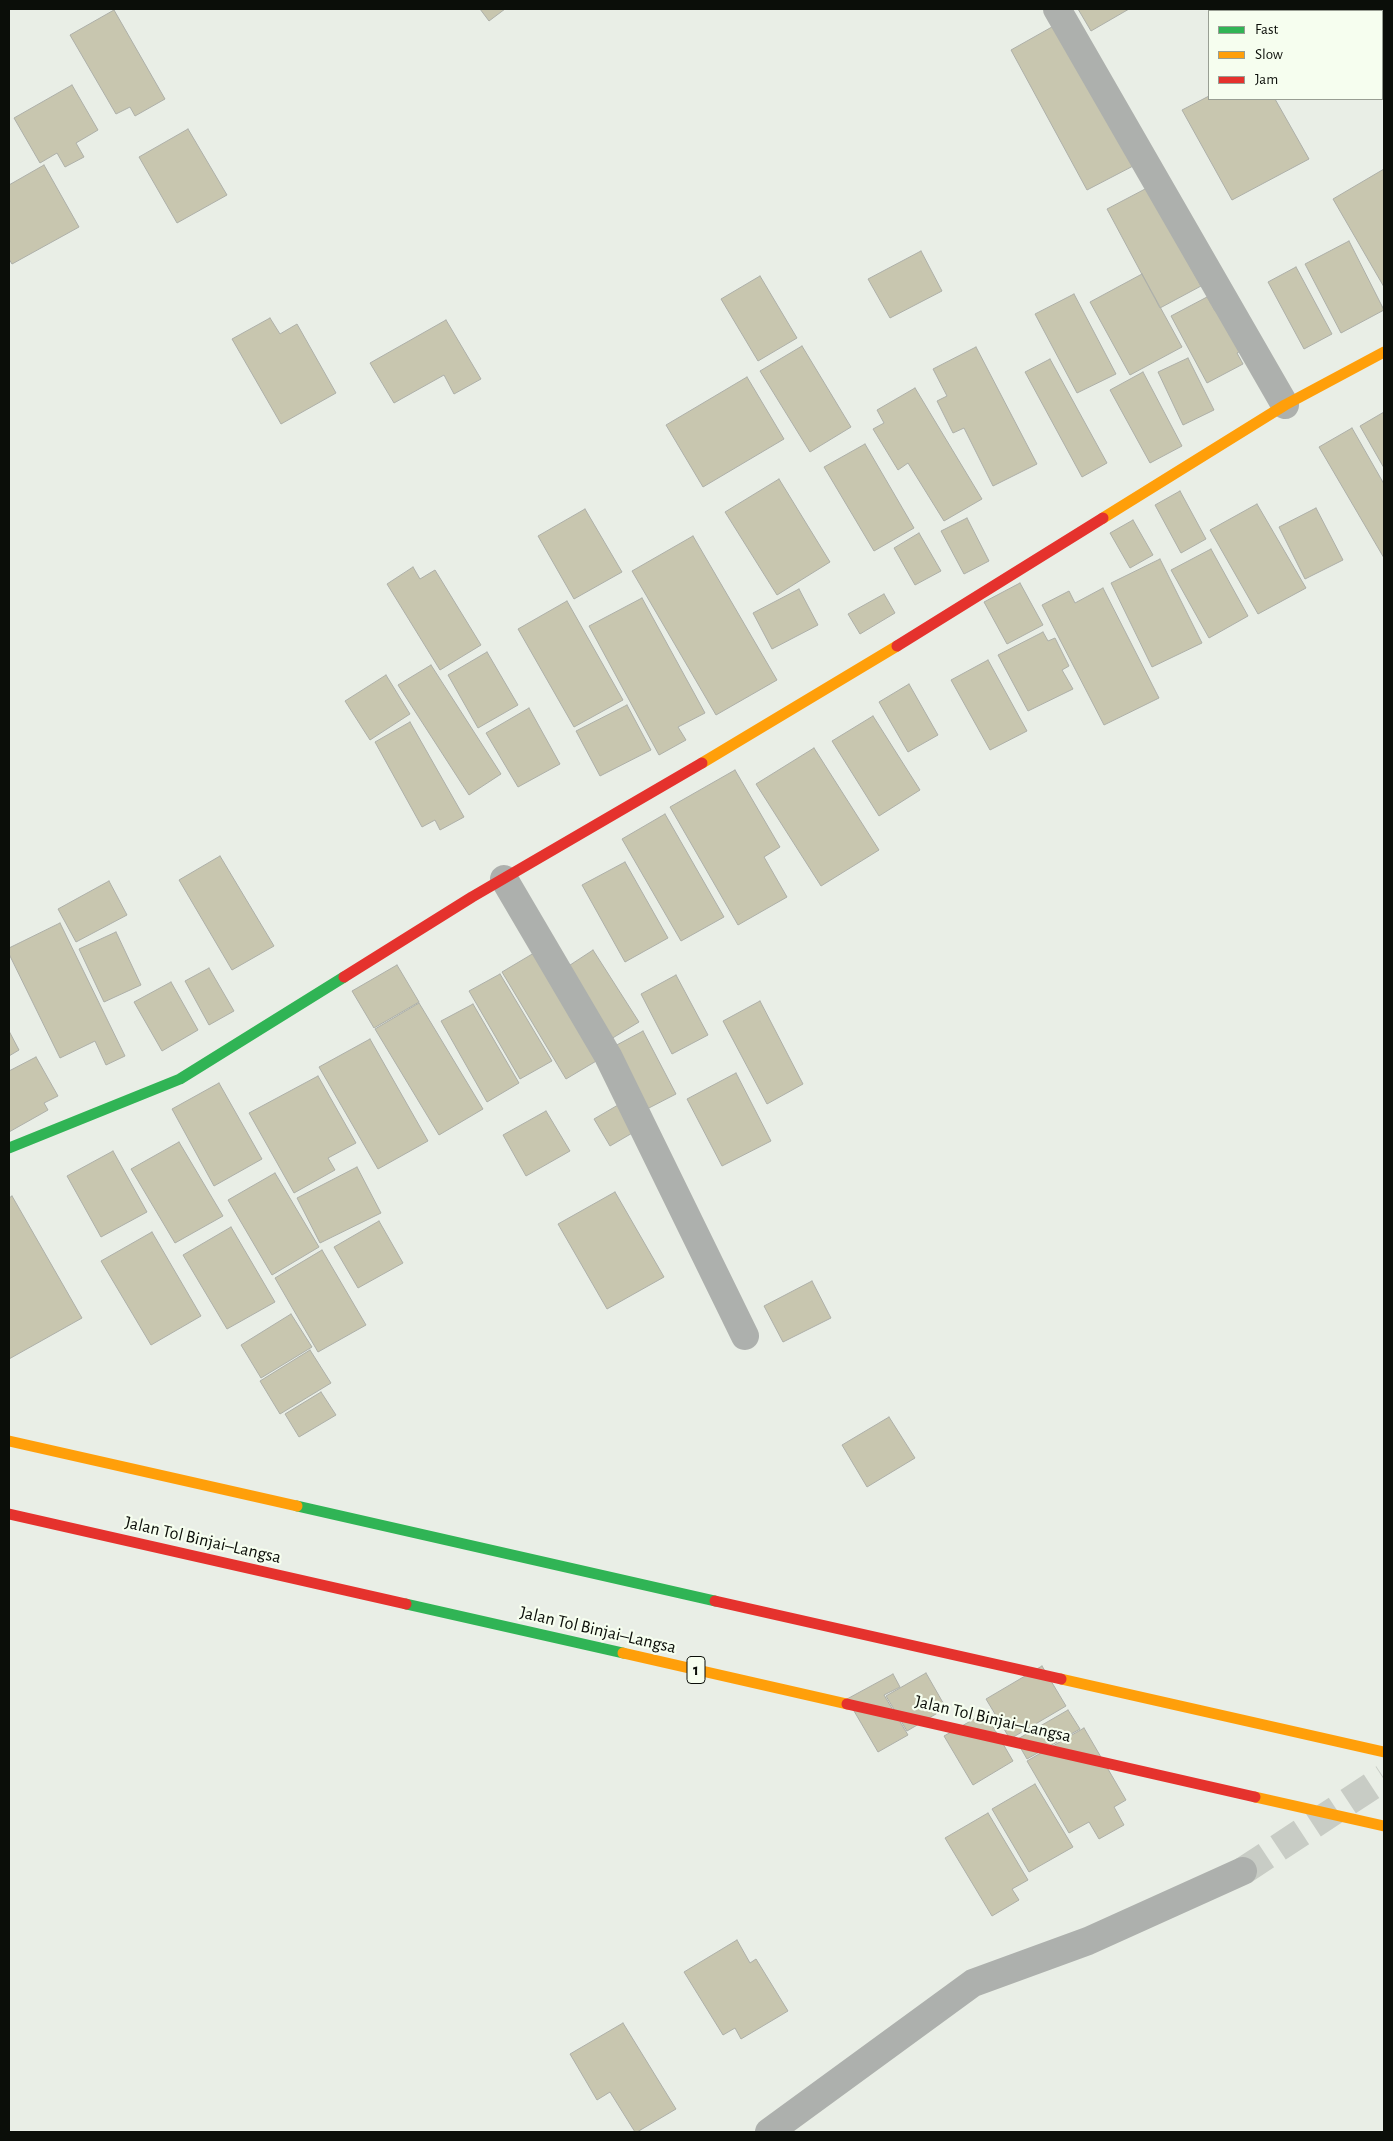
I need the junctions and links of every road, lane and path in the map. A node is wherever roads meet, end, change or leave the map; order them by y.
1 (1057, 9) edge
2 (1384, 352) edge
3 (1285, 405) junction
4 (504, 879) junction
5 (9, 1148) edge
6 (745, 1336) dead end
7 (9, 1441) edge
8 (9, 1514) edge
9 (1384, 1752) edge
10 (1384, 1826) edge
11 (1243, 1871) tunnel mouth
12 (769, 2132) edge

1 - 3 street
2 - 3 main road
3 - 4 main road
4 - 5 main road
4 - 6 street
7 - 9 main road
8 - 10 main road, Jalan Tol Binjai–Langsa / 1
11 - 12 street

